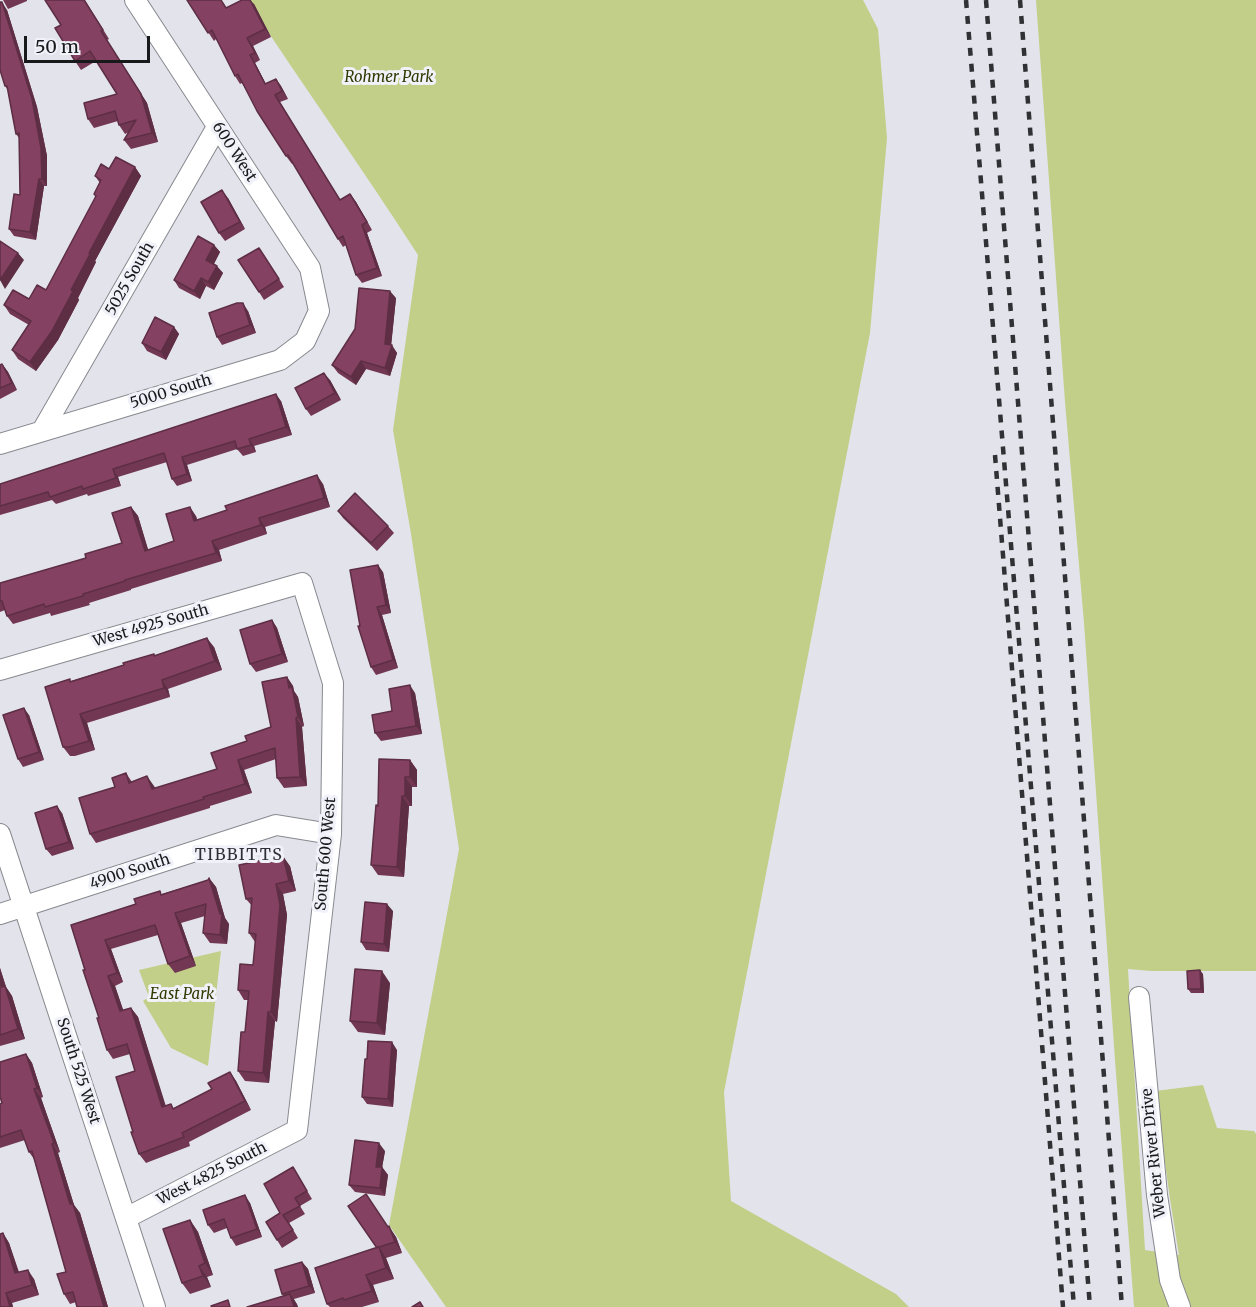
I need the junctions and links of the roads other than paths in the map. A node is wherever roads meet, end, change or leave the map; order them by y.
1 (135, 0) edge
2 (217, 127) junction
3 (319, 310) joint
4 (42, 431) junction
5 (0, 444) edge
6 (302, 583) joint
7 (0, 670) edge
8 (0, 834) edge
9 (331, 834) junction
10 (24, 906) junction
11 (0, 914) edge
12 (1139, 997) dead end
13 (297, 1130) joint
14 (126, 1218) junction
15 (155, 1307) edge
16 (1180, 1307) edge

1 - 2 street, 600 West
2 - 3 street, 600 West
2 - 4 street, 5025 South
3 - 4 street, 5000 South
4 - 5 street, 5000 South
6 - 7 street, West 4925 South
6 - 9 street, South 600 West
8 - 10 street, South 525 West
9 - 10 street, 4900 South
9 - 13 street, South 600 West
10 - 11 street, 4900 South
10 - 14 street, South 525 West
12 - 16 street, Weber River Drive
13 - 14 street, West 4825 South
14 - 15 street, South 525 West

